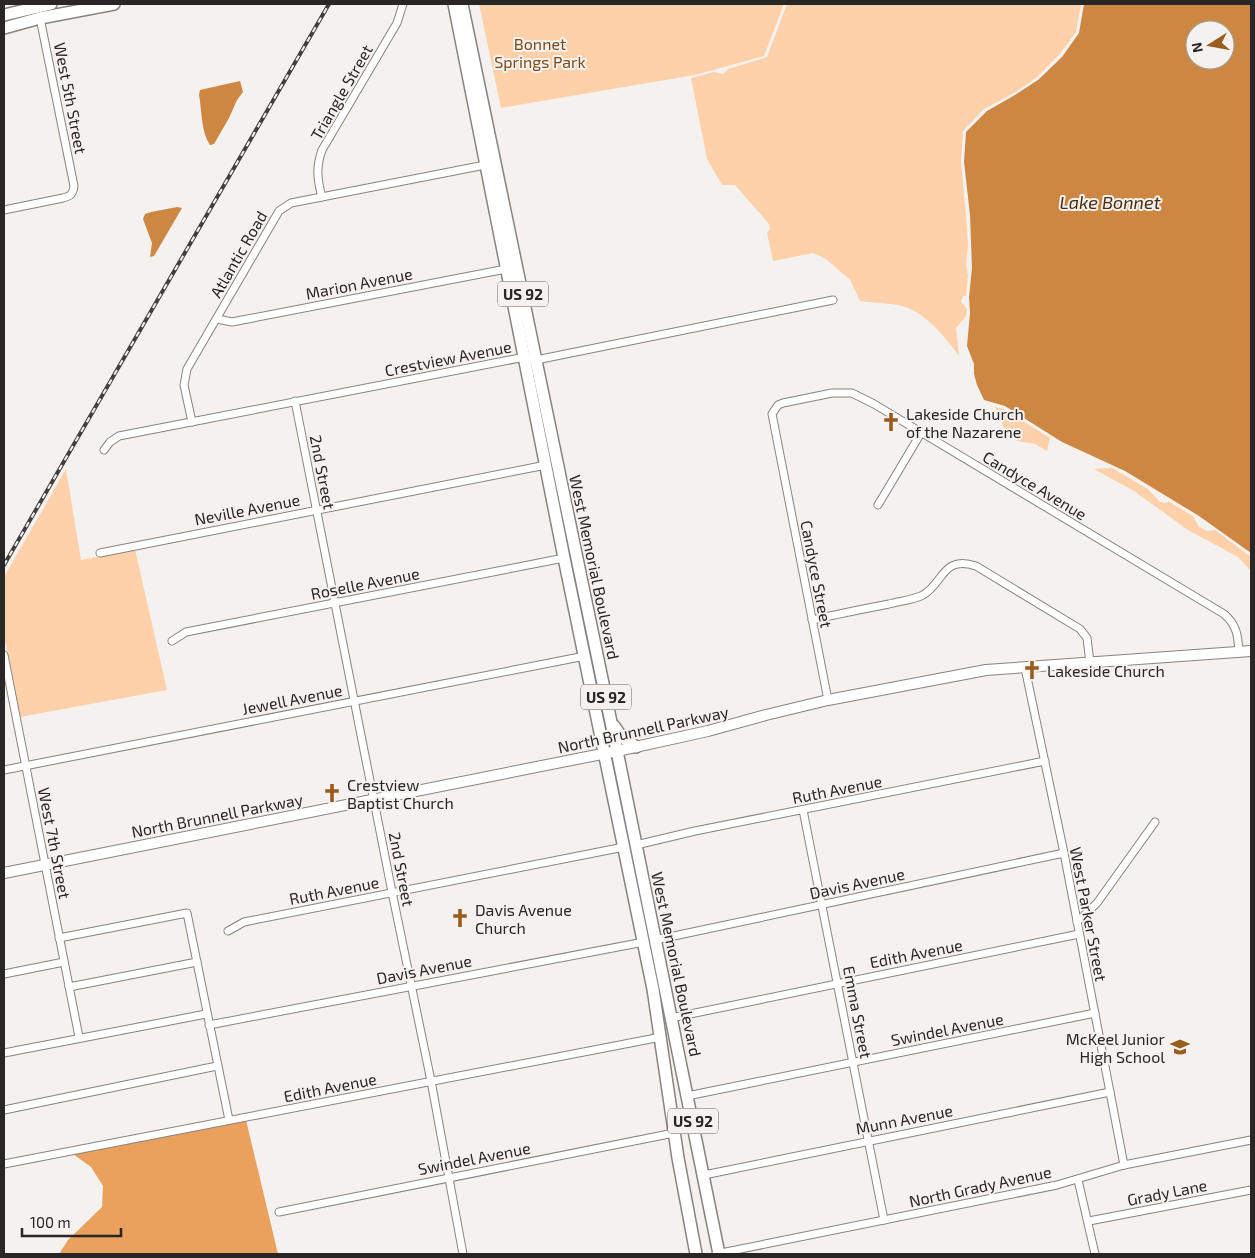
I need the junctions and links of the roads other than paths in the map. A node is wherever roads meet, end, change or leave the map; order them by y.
1 (51, 4) edge
2 (114, 4) edge
3 (403, 4) edge
4 (454, 4) edge
5 (462, 4) edge
6 (39, 9) edge
7 (4, 15) edge
8 (4, 28) edge
9 (491, 164) junction
10 (322, 197) junction
11 (4, 210) edge
12 (511, 266) junction
13 (833, 300) dead end
14 (217, 319) junction
15 (530, 359) junction
16 (295, 401) junction
17 (192, 422) junction
18 (921, 433) junction
19 (104, 450) dead end
20 (778, 453) joint
21 (546, 464) junction
22 (878, 505) dead end
23 (317, 509) junction
24 (559, 533) junction
25 (100, 552) dead end
26 (576, 557) junction
27 (564, 558) junction
28 (582, 585) junction
29 (334, 603) junction
30 (812, 620) junction
31 (172, 641) dead end
32 (1251, 651) edge
33 (1239, 652) junction
34 (4, 654) edge
35 (585, 656) junction
36 (1090, 663) junction
37 (1025, 668) junction
38 (828, 700) junction
39 (354, 701) junction
40 (611, 723) junction
41 (636, 747) junction
42 (617, 751) junction
43 (605, 753) junction
44 (1044, 761) junction
45 (25, 766) junction
46 (4, 770) edge
47 (373, 800) junction
48 (803, 810) junction
49 (1155, 822) dead end
50 (636, 845) junction
51 (624, 847) junction
52 (1064, 853) junction
53 (44, 864) junction
54 (4, 872) edge
55 (392, 892) junction
56 (822, 904) junction
57 (1077, 922) junction
58 (228, 931) dead end
59 (1079, 934) junction
60 (59, 938) junction
61 (650, 941) junction
62 (64, 962) junction
63 (196, 962) junction
64 (4, 974) edge
65 (838, 982) junction
66 (412, 986) junction
67 (69, 987) junction
68 (1094, 1013) junction
69 (206, 1014) junction
70 (671, 1018) junction
71 (209, 1025) junction
72 (79, 1037) junction
73 (661, 1037) junction
74 (4, 1053) edge
75 (853, 1062) junction
76 (217, 1066) junction
77 (431, 1081) junction
78 (1110, 1092) junction
79 (688, 1096) junction
80 (4, 1110) edge
81 (228, 1120) junction
82 (674, 1134) junction
83 (868, 1140) junction
84 (1251, 1140) edge
85 (4, 1164) edge
86 (1124, 1165) junction
87 (704, 1175) junction
88 (448, 1177) junction
89 (1078, 1180) junction
90 (1251, 1190) edge
91 (278, 1212) dead end
92 (884, 1220) junction
93 (1089, 1222) junction
94 (463, 1254) edge
95 (696, 1254) edge
96 (717, 1254) edge
97 (1095, 1254) edge

1 - 6 main road
2 - 6 main road
3 - 10 street, Triangle Street
4 - 9 main road, West Memorial Boulevard / US 92
5 - 9 main road, West Memorial Boulevard / US 92
6 - 7 main road
6 - 8 main road
6 - 11 street, West 5th Street
9 - 10 street, Atlantic Road
9 - 12 main road, West Memorial Boulevard / US 92
10 - 14 street, Atlantic Road
12 - 14 street, Marion Avenue
12 - 15 main road, West Memorial Boulevard / US 92
13 - 15 street, Crestview Avenue
14 - 17 street, Atlantic Road
15 - 16 street, Crestview Avenue
15 - 21 main road, West Memorial Boulevard / US 92
15 - 26 main road, West Memorial Boulevard / US 92
16 - 17 street, Crestview Avenue
16 - 23 street, 2nd Street
17 - 19 street, Crestview Avenue
18 - 20 street, Candyce Avenue
18 - 22 street
18 - 33 street, Candyce Avenue
20 - 30 street, Candyce Street
21 - 23 street, Neville Avenue
21 - 24 main road, West Memorial Boulevard / US 92
23 - 25 street, Neville Avenue
23 - 29 street, 2nd Street
24 - 26 main road
24 - 27 main road, West Memorial Boulevard / US 92
26 - 28 main road, West Memorial Boulevard / US 92
27 - 28 main road
27 - 29 street, Roselle Avenue
27 - 35 main road, West Memorial Boulevard / US 92
28 - 40 main road, West Memorial Boulevard / US 92
29 - 31 street, Roselle Avenue
29 - 39 street, 2nd Street
30 - 36 street
30 - 38 street, Candyce Street
32 - 33 street, North Brunnell Parkway
33 - 36 street, North Brunnell Parkway
34 - 45 street, West 7th Street
35 - 39 street, Jewell Avenue
35 - 43 main road, West Memorial Boulevard / US 92
36 - 37 street, North Brunnell Parkway
37 - 38 street, North Brunnell Parkway
37 - 44 street, West Parker Street
38 - 41 street, North Brunnell Parkway
39 - 45 street, Jewell Avenue
39 - 47 street, 2nd Street
40 - 41 main road
40 - 42 main road, West Memorial Boulevard / US 92
41 - 42 street, North Brunnell Parkway
42 - 43 street, North Brunnell Parkway
42 - 50 main road, West Memorial Boulevard / US 92
43 - 47 street, North Brunnell Parkway
43 - 51 main road, West Memorial Boulevard / US 92
44 - 48 street, Ruth Avenue
44 - 52 street, West Parker Street
45 - 46 street, Jewell Avenue
45 - 53 street, West 7th Street
47 - 53 street, North Brunnell Parkway
47 - 55 street, 2nd Street
48 - 50 street, Ruth Avenue
48 - 56 street, Emma Street
49 - 57 street
50 - 61 main road, West Memorial Boulevard / US 92
51 - 55 street, Ruth Avenue
51 - 61 main road, West Memorial Boulevard / US 92
52 - 56 street, Davis Avenue
52 - 57 street, West Parker Street
53 - 54 street, North Brunnell Parkway
53 - 60 street, West 7th Street
55 - 58 street, Ruth Avenue
55 - 66 street, 2nd Street
56 - 61 street, Davis Avenue
56 - 65 street, Emma Street
57 - 59 street, West Parker Street
59 - 65 street, Edith Avenue
59 - 68 street, West Parker Street
60 - 62 street, West 7th Street
60 - 63 street
61 - 66 street, Davis Avenue
61 - 70 main road, West Memorial Boulevard / US 92
61 - 73 main road, West Memorial Boulevard / US 92
62 - 64 street
62 - 67 street, West 7th Street
63 - 67 street
63 - 69 street
65 - 70 street, Edith Avenue
65 - 75 street, Emma Street
66 - 71 street, Davis Avenue
66 - 77 street, 2nd Street
67 - 72 street, West 7th Street
68 - 75 street, Swindel Avenue
68 - 78 street, West Parker Street
69 - 71 street
69 - 72 street
70 - 79 main road, West Memorial Boulevard / US 92
71 - 76 street
72 - 74 street
73 - 77 street, Edith Avenue
73 - 82 main road, US 92
75 - 79 street, Swindel Avenue
75 - 83 street, Emma Street
76 - 80 street
76 - 81 street
77 - 81 street, Edith Avenue
77 - 88 street, 2nd Street
78 - 83 street, Munn Avenue
78 - 86 street, West Parker Street
79 - 87 main road, West Memorial Boulevard / US 92
81 - 85 street, Edith Avenue
82 - 88 street, Swindel Avenue
82 - 95 main road, US 92
83 - 87 street, Munn Avenue
83 - 92 street, Emma Street
84 - 86 street, North Grady Avenue
86 - 89 street, North Grady Avenue
87 - 96 main road, West Memorial Boulevard / US 92
88 - 91 street, Swindel Avenue
88 - 94 street, 2nd Street
89 - 92 street, North Grady Avenue
89 - 93 street
90 - 93 street, Grady Lane
92 - 96 street, North Grady Avenue
93 - 97 street

